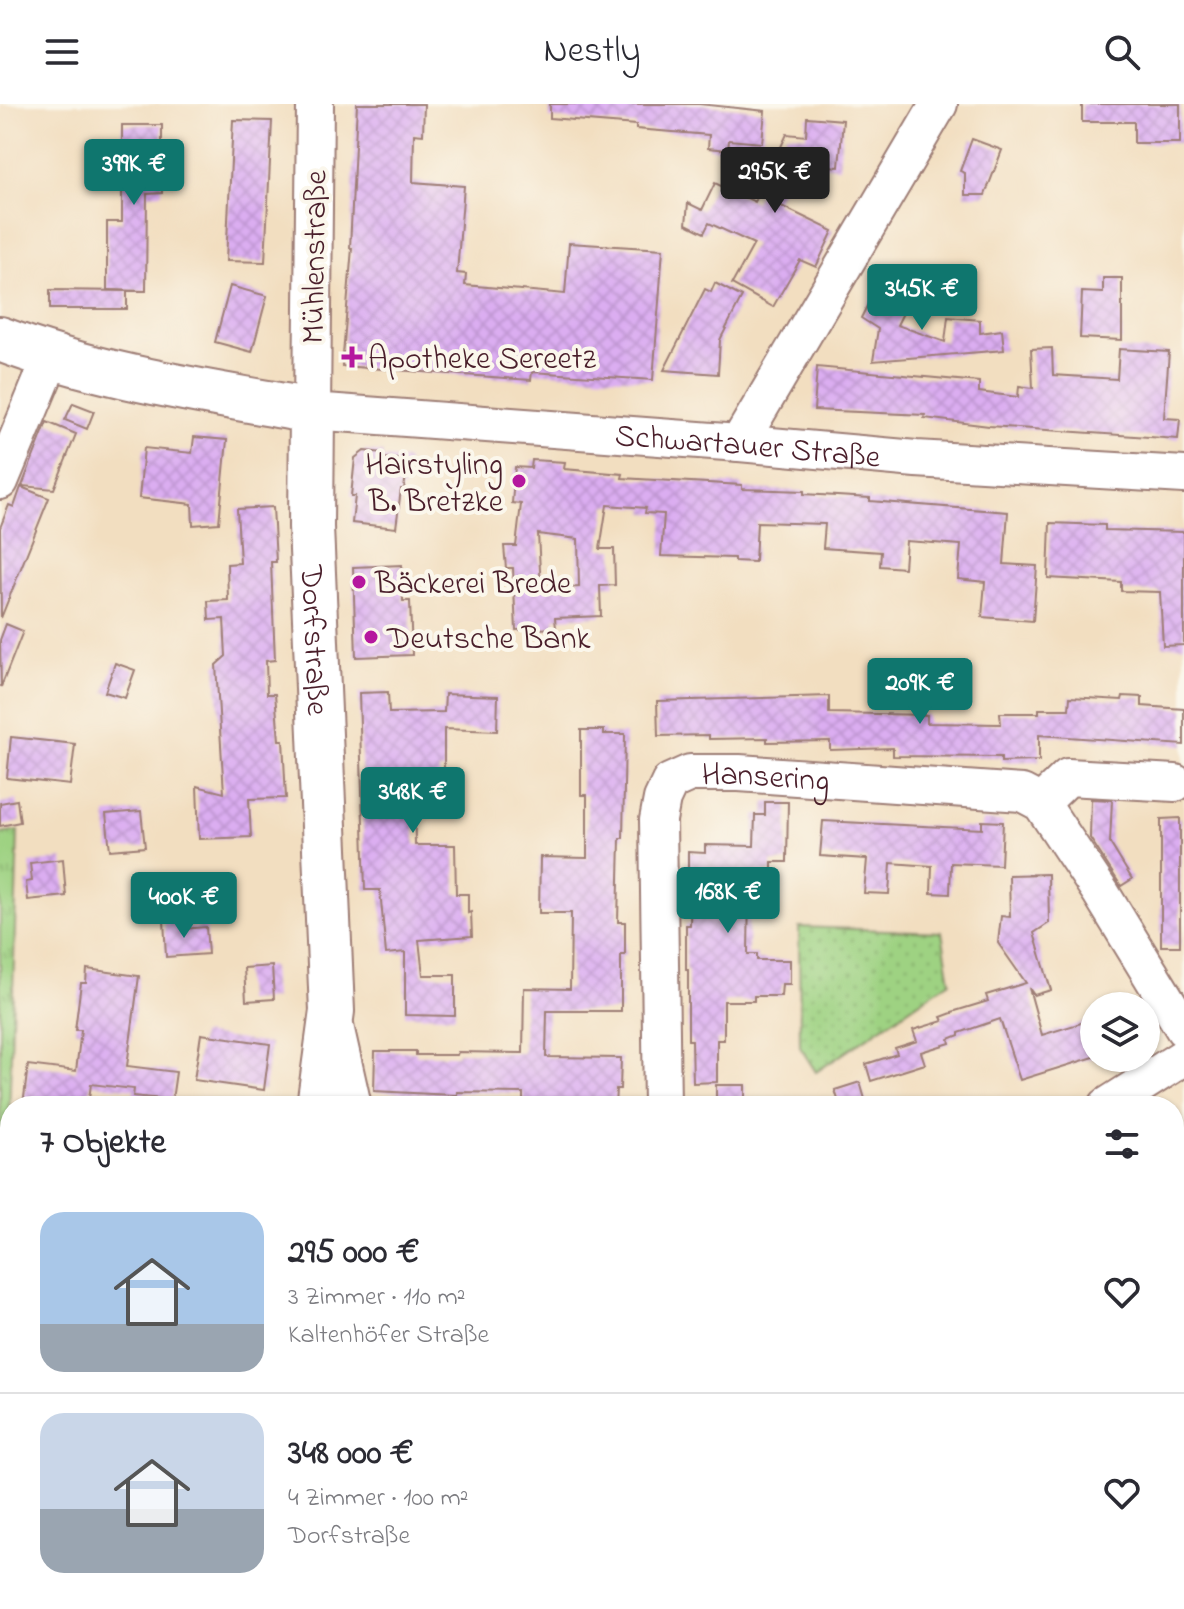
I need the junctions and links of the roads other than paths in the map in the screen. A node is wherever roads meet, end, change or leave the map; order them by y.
1 (315, 104) edge
2 (939, 104) edge
3 (0, 339) edge
4 (51, 358) junction
5 (312, 411) junction
6 (739, 443) junction
7 (1184, 475) edge
8 (0, 481) edge
9 (1175, 783) dead end
10 (1041, 803) junction
11 (332, 1011) junction
12 (1184, 1029) edge
13 (1184, 1057) edge
14 (320, 1096) edge
15 (351, 1096) edge
16 (662, 1096) edge
17 (1123, 1096) edge

1 - 5 street, Mühlenstraße
2 - 6 street
3 - 4 main road
4 - 5 main road
4 - 8 street
5 - 6 street, Schwartauer Straße
5 - 11 main road, Dorfstraße
6 - 7 street, Schwartauer Straße
9 - 10 street
10 - 12 street
10 - 16 street, Hansering
11 - 14 main road, Dorfstraße
11 - 15 street, Dorfstraße
13 - 17 street

